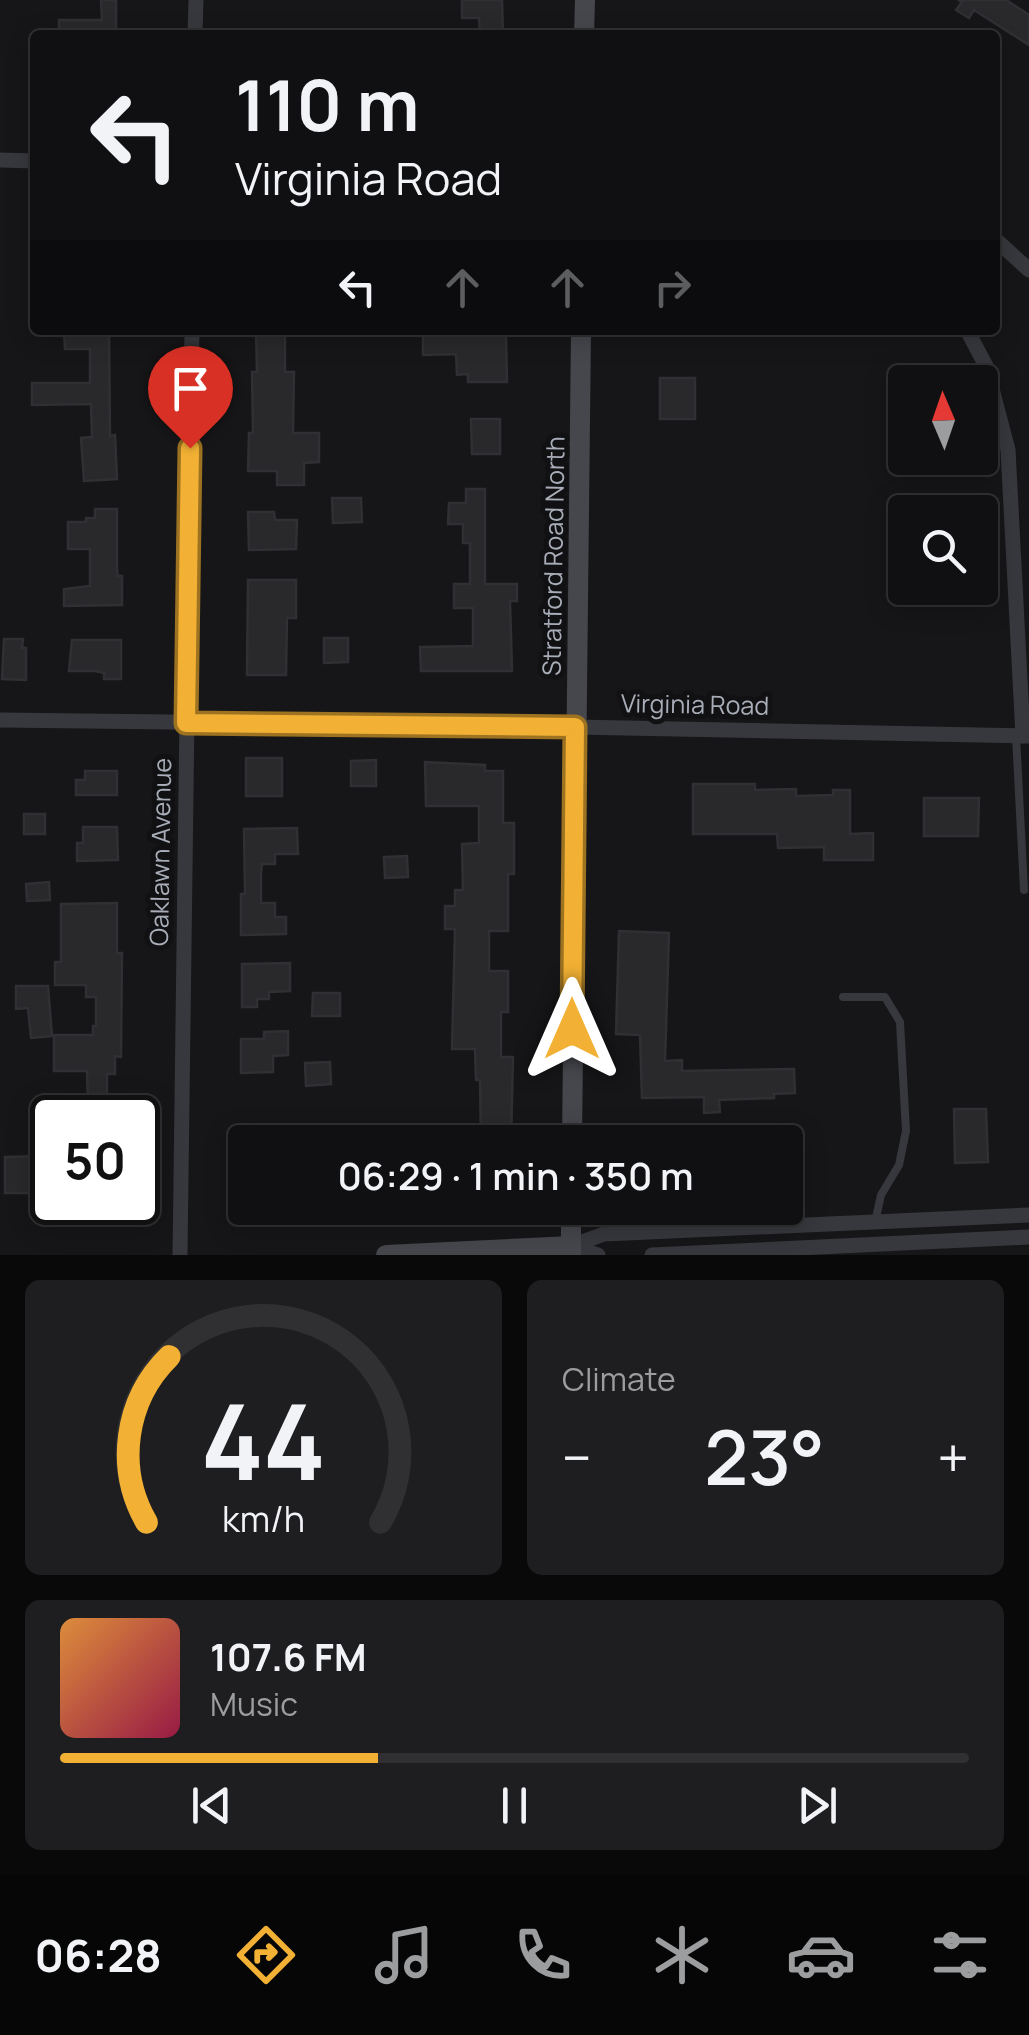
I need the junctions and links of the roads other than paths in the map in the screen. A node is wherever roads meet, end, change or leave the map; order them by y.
1 (196, 0) edge
2 (584, 0) edge
3 (196, 30) edge
4 (584, 30) edge
5 (0, 160) edge
6 (30, 161) edge
7 (1000, 244) edge
8 (1029, 270) edge
9 (192, 335) edge
10 (581, 335) edge
11 (970, 335) edge
12 (1029, 483) edge
13 (1012, 485) junction
14 (0, 720) edge
15 (186, 723) junction
16 (575, 727) junction
17 (1022, 736) edge
18 (1024, 890) dead end
19 (843, 997) dead end
20 (572, 1125) edge
21 (1029, 1215) edge
22 (875, 1222) junction
23 (571, 1225) edge
24 (1029, 1237) edge
25 (571, 1251) edge
26 (180, 1255) edge
27 (386, 1255) edge
28 (598, 1255) edge
29 (652, 1255) edge

1 - 3 street
2 - 4 main road
5 - 6 street
7 - 8 street
9 - 15 street, Oaklawn Avenue
10 - 16 main road, Stratford Road North
11 - 13 street
12 - 13 street
13 - 17 street
14 - 15 street, Virginia Road
15 - 16 street, Virginia Road
15 - 26 street, Oaklawn Avenue
16 - 17 street, Virginia Road
16 - 20 main road, Stratford Road North
17 - 18 lane
19 - 22 lane
21 - 22 street
22 - 25 street
23 - 25 main road
24 - 29 street
25 - 27 main road
25 - 28 street

